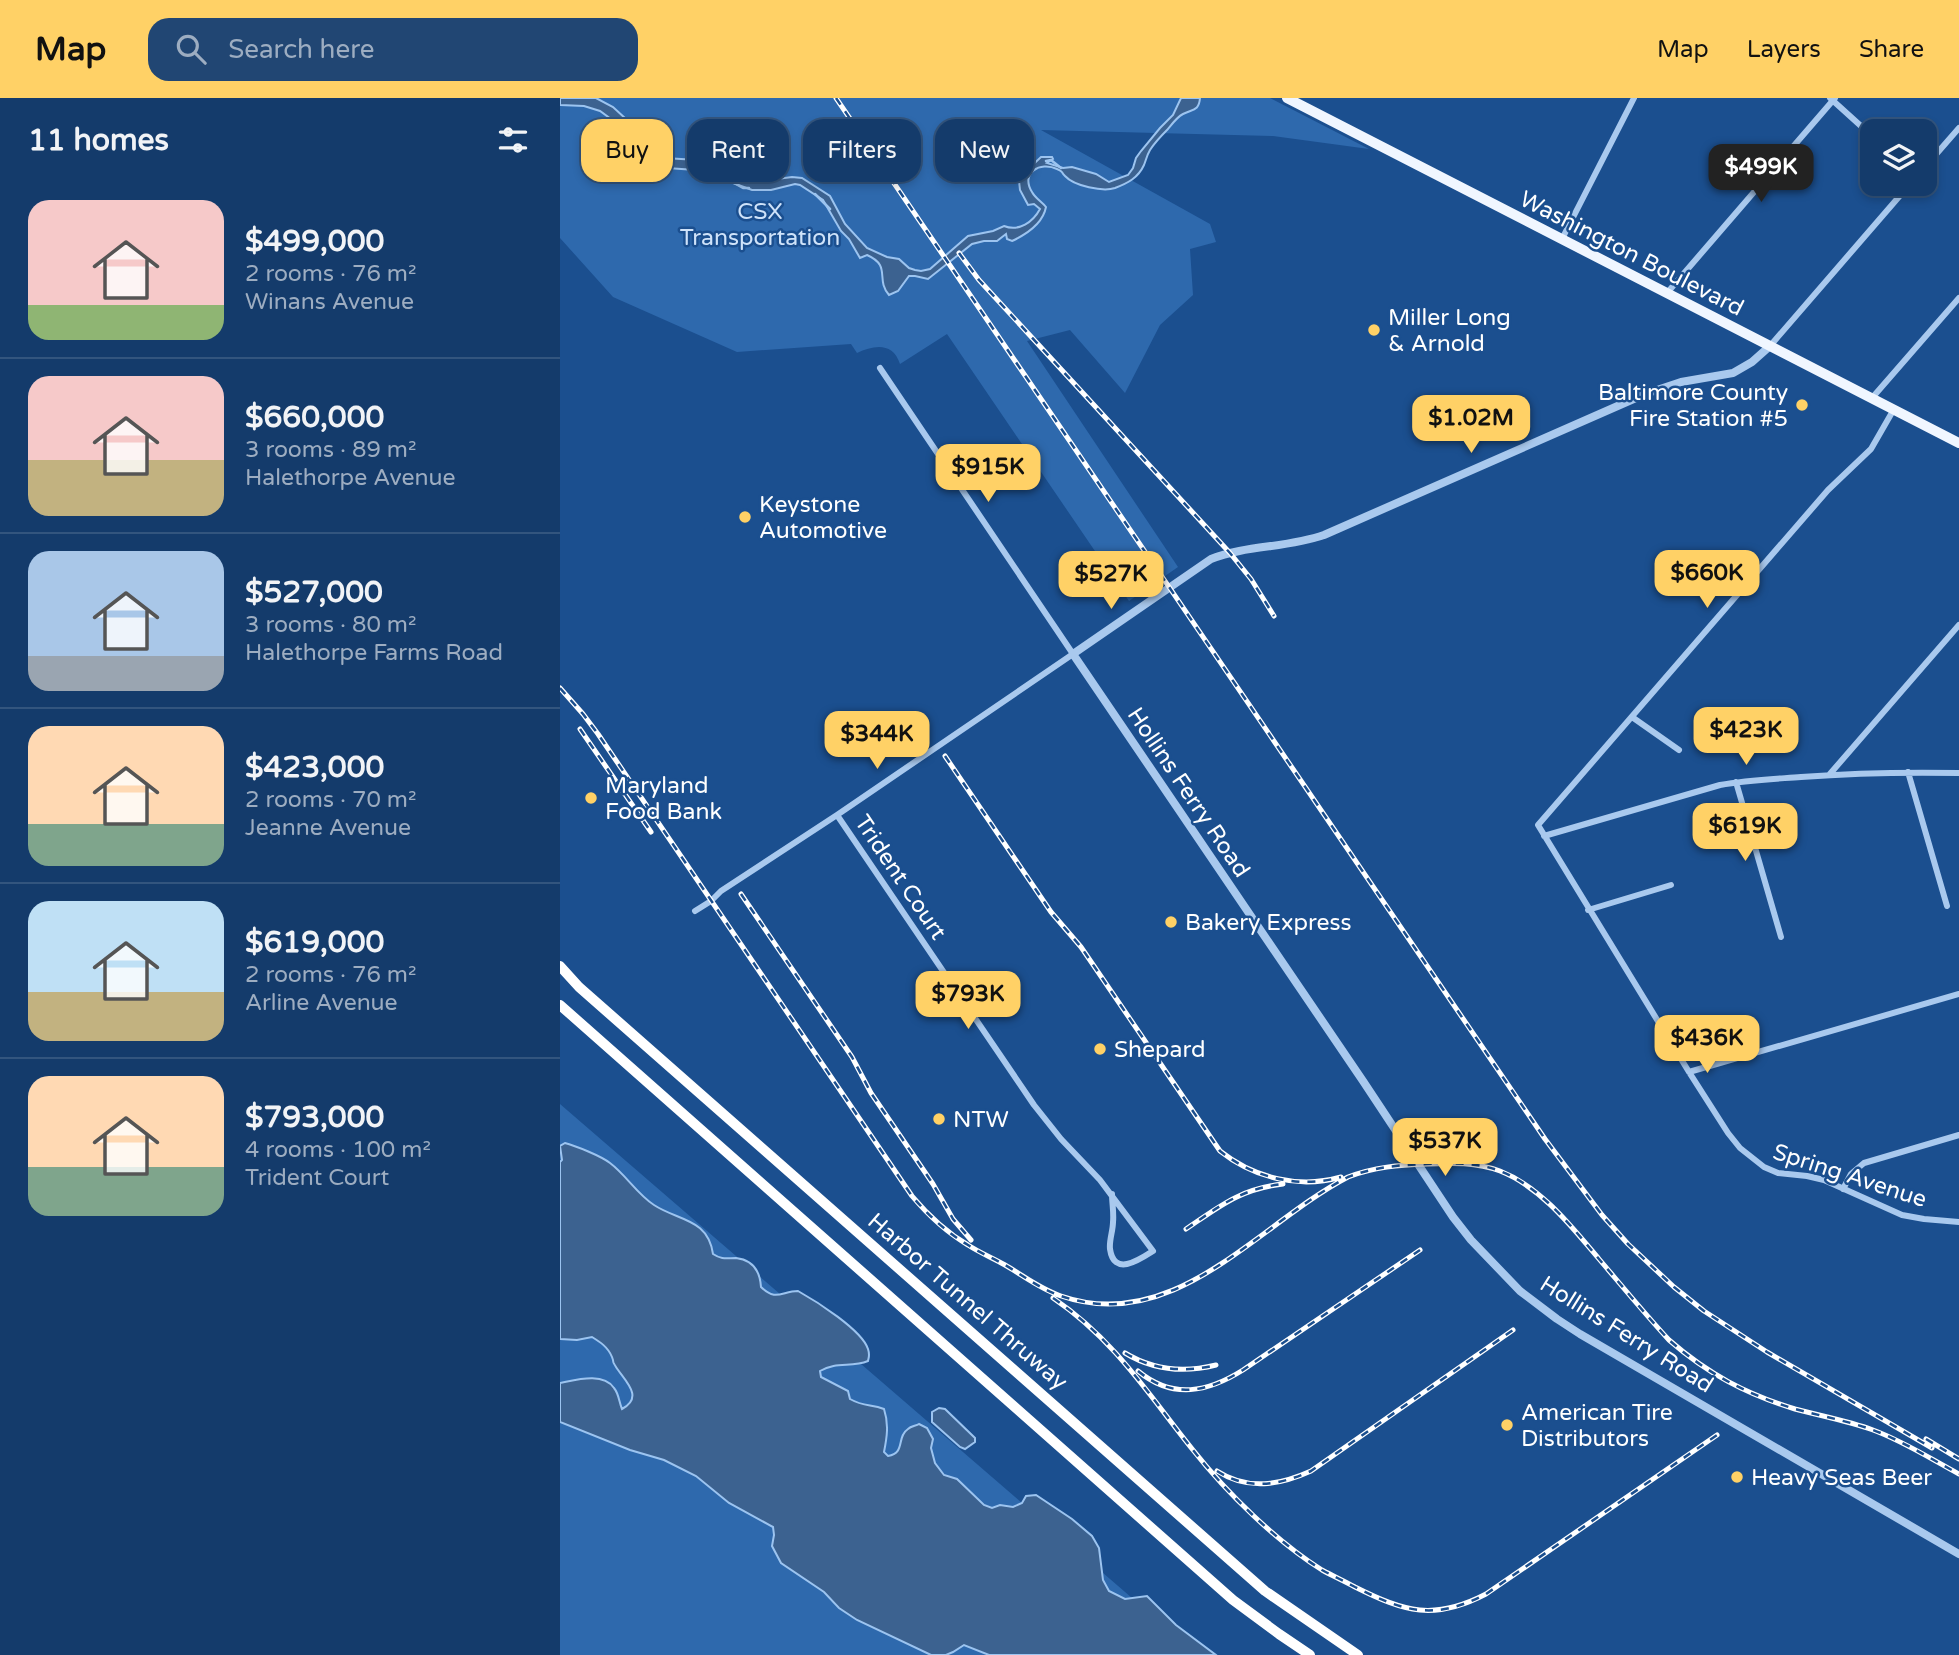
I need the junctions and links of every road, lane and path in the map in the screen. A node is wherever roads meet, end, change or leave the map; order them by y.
1 (1287, 98) edge
2 (1634, 98) edge
3 (1832, 99) edge
4 (1860, 125) edge
5 (1959, 128) edge
6 (1951, 137) junction
7 (1959, 144) edge
8 (1937, 153) edge
9 (1900, 196) edge
10 (1562, 239) junction
11 (1667, 293) junction
12 (1959, 298) edge
13 (1770, 346) junction
14 (880, 368) dead end
15 (1872, 398) junction
16 (1894, 410) junction
17 (1959, 443) edge
18 (1959, 625) edge
19 (1073, 654) junction
20 (1632, 717) junction
21 (1679, 750) dead end
22 (1908, 772) junction
23 (1959, 774) edge
24 (1829, 775) junction
25 (1736, 782) junction
26 (838, 815) junction
27 (1545, 836) junction
28 (1671, 885) dead end
29 (1947, 906) dead end
30 (1588, 909) junction
31 (695, 911) dead end
32 (1781, 937) dead end
33 (560, 967) edge
34 (1959, 994) edge
35 (560, 1004) edge
36 (1689, 1072) junction
37 (1959, 1135) edge
38 (1843, 1189) junction
39 (1112, 1194) junction
40 (1959, 1222) edge
41 (1959, 1554) edge
42 (1310, 1655) edge
43 (1358, 1655) edge

1 - 10 main road, Washington Boulevard
2 - 10 street
3 - 4 street
3 - 11 street
5 - 6 street
6 - 7 street
6 - 8 street
9 - 13 street
10 - 11 main road, Washington Boulevard
11 - 13 main road, Washington Boulevard
12 - 15 street
13 - 15 main road, Washington Boulevard
13 - 19 street
14 - 19 street, Hollins Ferry Road
15 - 16 main road, Washington Boulevard
16 - 17 main road, Washington Boulevard
16 - 20 street
18 - 24 street
19 - 26 street
19 - 41 street, Hollins Ferry Road
20 - 21 street
20 - 27 street, Spring Avenue
22 - 23 street
22 - 24 street
22 - 29 street
24 - 25 street
25 - 27 street
25 - 32 street
26 - 31 street
26 - 39 street, Trident Court
27 - 30 street, Spring Avenue
28 - 30 street
30 - 36 street, Spring Avenue
33 - 43 highway, Harbor Tunnel Thruway
34 - 36 street
35 - 42 highway, Harbor Tunnel Thruway
36 - 38 street, Spring Avenue
37 - 38 street
38 - 40 street, Spring Avenue
39 - 39 street, Trident Court

